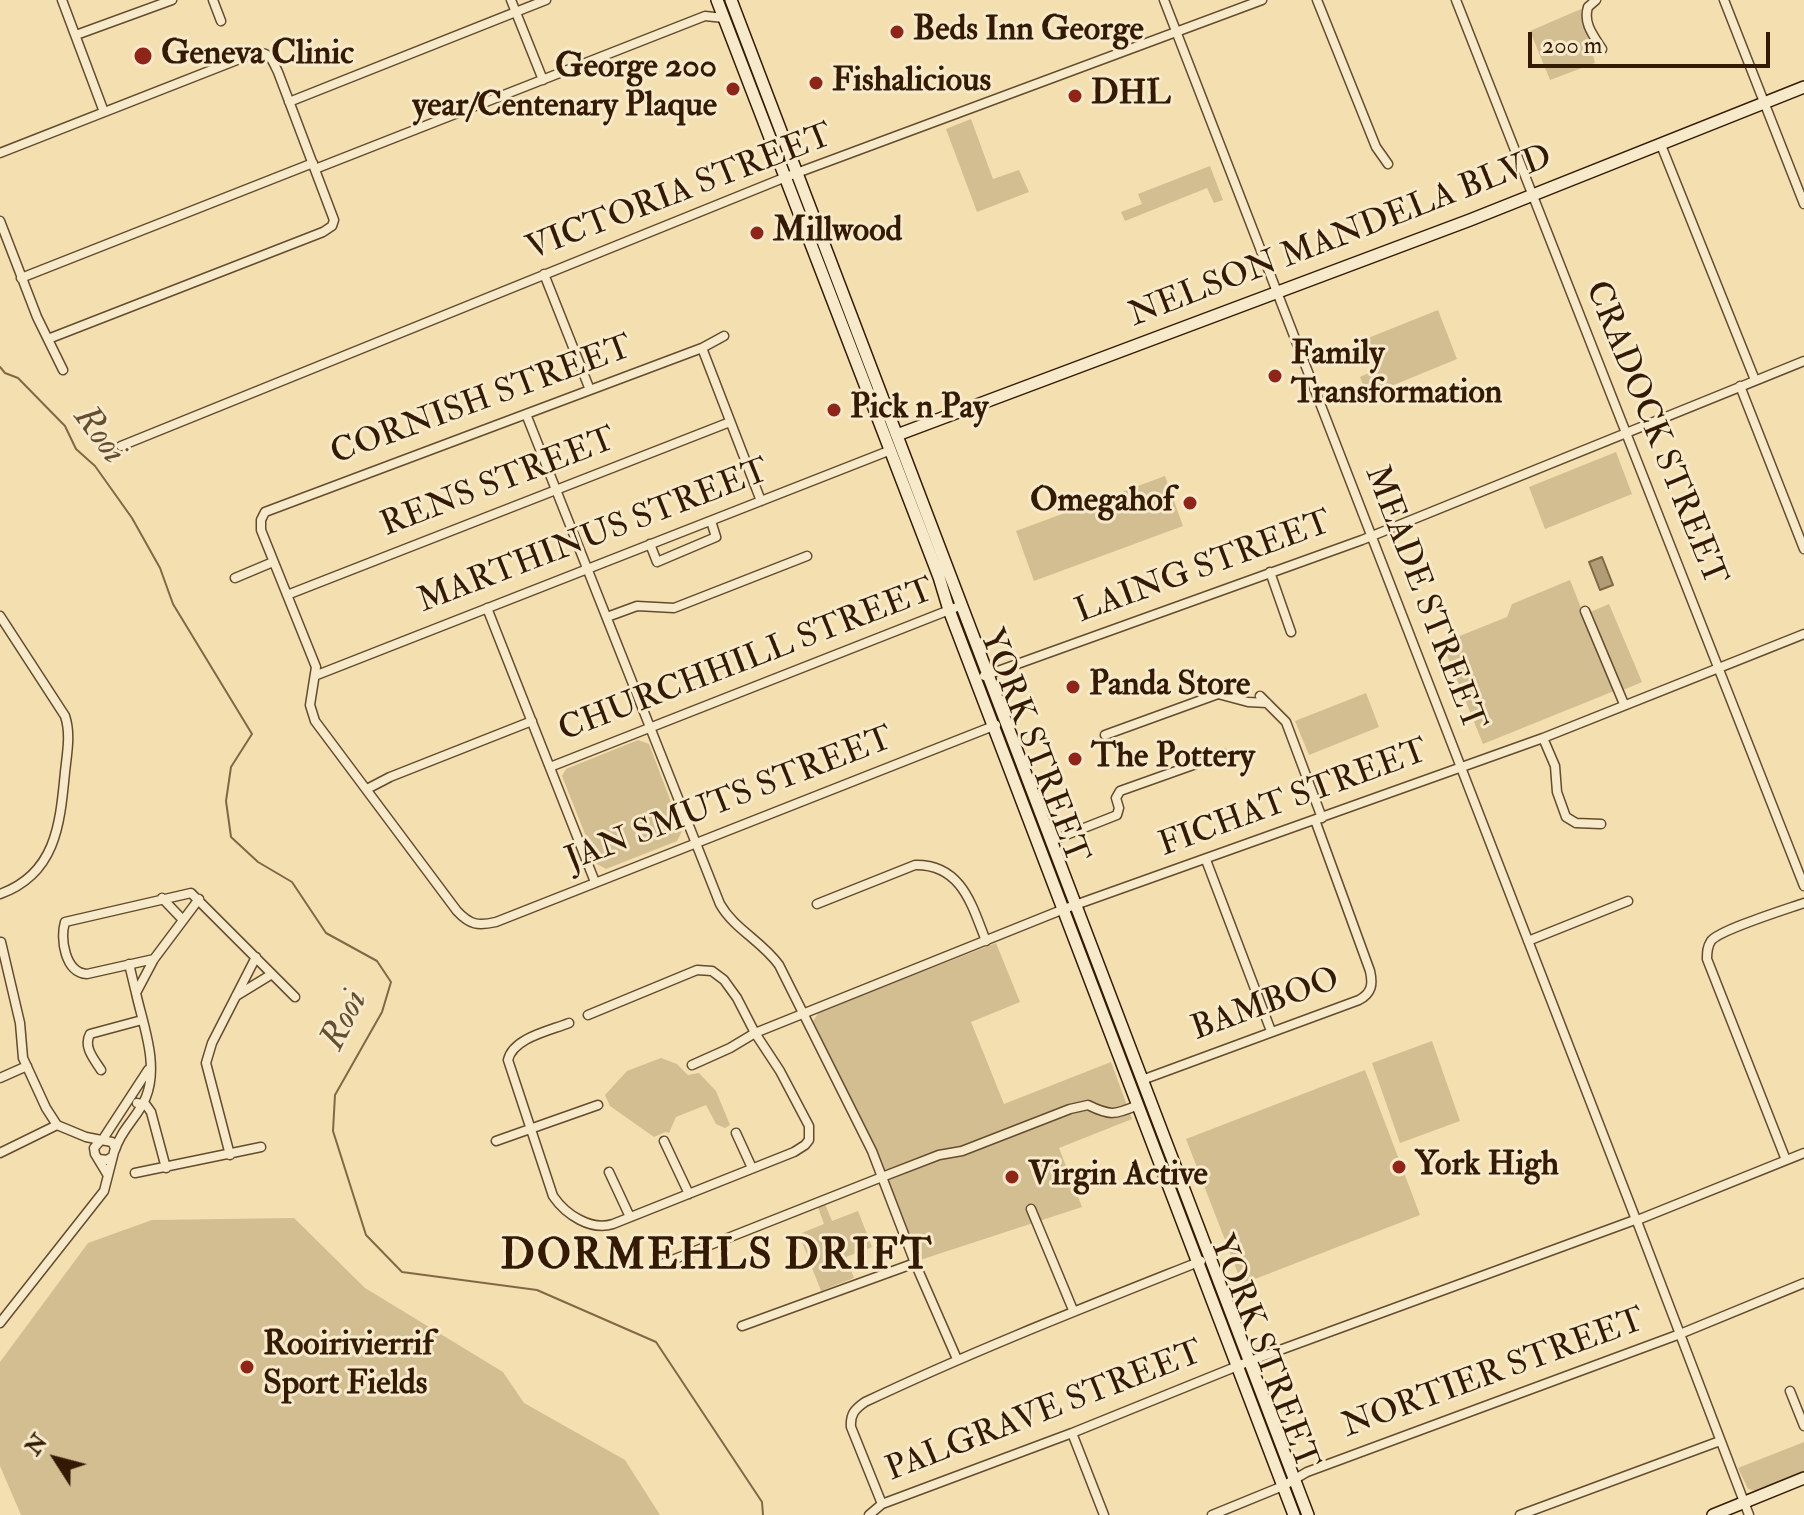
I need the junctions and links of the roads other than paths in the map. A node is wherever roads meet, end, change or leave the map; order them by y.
1 (62, 0) edge
2 (172, 0) edge
3 (213, 0) edge
4 (511, 0) edge
5 (546, 0) edge
6 (716, 0) edge
7 (731, 0) edge
8 (1164, 0) edge
9 (1262, 0) edge
10 (1317, 0) edge
11 (1456, 0) edge
12 (1596, 0) edge
13 (1724, 0) edge
14 (517, 13) junction
15 (705, 16) junction
16 (724, 18) junction
17 (221, 21) dead end
18 (1176, 32) junction
19 (76, 35) junction
20 (1602, 49) dead end
21 (543, 80) junction
22 (1804, 87) edge
23 (289, 102) junction
24 (1764, 105) junction
25 (104, 112) junction
26 (1661, 145) junction
27 (0, 153) edge
28 (1388, 164) dead end
29 (314, 166) junction
30 (792, 176) junction
31 (1532, 196) junction
32 (1804, 204) edge
33 (0, 221) edge
34 (544, 274) junction
35 (21, 278) junction
36 (1278, 293) junction
37 (724, 336) dead end
38 (48, 339) junction
39 (702, 348) junction
40 (1804, 361) edge
41 (63, 370) dead end
42 (1755, 380) junction
43 (1740, 386) junction
44 (590, 390) junction
45 (526, 414) junction
46 (730, 422) junction
47 (1624, 432) junction
48 (897, 435) junction
49 (121, 446) dead end
50 (891, 450) junction
51 (556, 490) junction
52 (761, 501) junction
53 (711, 521) junction
54 (1371, 534) junction
55 (650, 544) junction
56 (1804, 549) edge
57 (807, 556) dead end
58 (273, 562) junction
59 (588, 569) junction
60 (1270, 572) junction
61 (235, 578) dead end
62 (287, 595) junction
63 (962, 605) junction
64 (487, 608) junction
65 (949, 610) junction
66 (1585, 611) dead end
67 (0, 616) edge
68 (607, 617) junction
69 (1291, 632) dead end
70 (1804, 634) edge
71 (1719, 669) junction
72 (317, 675) junction
73 (982, 677) junction
74 (1624, 704) junction
75 (532, 721) junction
76 (1000, 723) junction
77 (651, 728) junction
78 (1105, 735) dead end
79 (1543, 738) junction
80 (1224, 754) dead end
81 (550, 767) junction
82 (1459, 767) junction
83 (367, 789) junction
84 (1318, 819) junction
85 (1601, 824) dead end
86 (1051, 841) junction
87 (696, 843) junction
88 (1206, 860) junction
89 (595, 882) junction
90 (1804, 886) edge
91 (0, 894) edge
92 (162, 898) junction
93 (199, 899) junction
94 (1628, 901) dead end
95 (1804, 903) edge
96 (817, 904) dead end
97 (1070, 907) junction
98 (183, 920) junction
99 (986, 941) junction
100 (1528, 941) junction
101 (1, 942) edge
102 (256, 957) junction
103 (154, 959) junction
104 (129, 964) junction
105 (272, 974) junction
106 (136, 993) junction
107 (235, 997) junction
108 (295, 997) dead end
109 (801, 1014) junction
110 (588, 1015) dead end
111 (142, 1020) junction
112 (569, 1023) dead end
113 (1271, 1031) junction
114 (755, 1033) junction
115 (151, 1063) junction
116 (692, 1065) dead end
117 (27, 1066) junction
118 (101, 1070) dead end
119 (0, 1078) edge
120 (1142, 1080) junction
121 (129, 1102) junction
122 (143, 1104) junction
123 (598, 1105) dead end
124 (1138, 1105) junction
125 (57, 1125) junction
126 (531, 1129) junction
127 (736, 1133) dead end
128 (86, 1137) junction
129 (102, 1140) junction
130 (496, 1141) dead end
131 (664, 1141) dead end
132 (261, 1147) dead end
133 (0, 1153) edge
134 (114, 1153) junction
135 (1804, 1153) edge
136 (96, 1155) junction
137 (230, 1155) junction
138 (1786, 1160) junction
139 (166, 1168) junction
140 (752, 1168) junction
141 (609, 1172) dead end
142 (135, 1173) dead end
143 (107, 1174) junction
144 (882, 1177) junction
145 (689, 1194) junction
146 (1031, 1209) dead end
147 (630, 1217) junction
148 (1636, 1220) junction
149 (1210, 1257) junction
150 (1198, 1262) junction
151 (915, 1263) junction
152 (662, 1264) dead end
153 (1804, 1283) edge
154 (1073, 1310) junction
155 (1, 1318) edge
156 (742, 1326) dead end
157 (1680, 1334) junction
158 (957, 1359) junction
159 (1250, 1361) junction
160 (1237, 1366) junction
161 (1790, 1391) dead end
162 (1804, 1426) edge
163 (1072, 1433) junction
164 (1720, 1441) junction
165 (1294, 1478) junction
166 (1804, 1478) edge
167 (1283, 1486) junction
168 (1745, 1502) junction
169 (882, 1504) junction
170 (869, 1515) edge
171 (1104, 1515) edge
172 (1212, 1515) edge
173 (1294, 1515) edge
174 (1308, 1515) edge
175 (1520, 1515) edge
176 (1713, 1515) edge
177 (1749, 1515) edge

1 - 19 street
2 - 19 street
3 - 17 street
4 - 14 street
5 - 14 street
6 - 15 street
6 - 16 main road, YORK STREET
7 - 30 main road, YORK STREET
8 - 18 street, MEADE STREET
9 - 18 street, VICTORIA STREET
10 - 28 street
11 - 31 street, CRADOCK STREET
12 - 20 street
13 - 24 street
14 - 21 street
14 - 23 street
15 - 16 street
15 - 21 street
16 - 30 main road, YORK STREET
18 - 30 street, VICTORIA STREET
18 - 36 street, MEADE STREET
19 - 25 street
21 - 29 street
22 - 24 main road, NELSON MANDELA BLVD
23 - 25 street
23 - 29 street
24 - 26 main road, NELSON MANDELA BLVD
24 - 32 street
25 - 27 street
26 - 31 main road, NELSON MANDELA BLVD
26 - 42 street
29 - 35 street
29 - 38 street
30 - 34 street, VICTORIA STREET
30 - 48 main road, YORK STREET
30 - 50 main road, YORK STREET
31 - 36 main road, NELSON MANDELA BLVD
31 - 47 street, CRADOCK STREET
33 - 35 street
34 - 44 street
34 - 49 street, VICTORIA STREET
35 - 38 street
36 - 48 main road, NELSON MANDELA BLVD
36 - 54 street, MEADE STREET
37 - 39 street, CORNISH STREET
38 - 41 street
39 - 44 street, CORNISH STREET
39 - 46 street
40 - 42 street, LAING STREET
42 - 43 street, LAING STREET
43 - 47 street, LAING STREET
43 - 56 street
44 - 45 street, CORNISH STREET
45 - 51 street
45 - 58 street, CORNISH STREET
46 - 51 street, RENS STREET
46 - 52 street
47 - 54 street, LAING STREET
47 - 71 street, CRADOCK STREET
48 - 50 main road
48 - 63 main road, YORK STREET
50 - 52 street, MARTHINUS STREET
50 - 65 main road, YORK STREET
51 - 59 street
51 - 62 street, RENS STREET
52 - 53 street, MARTHINUS STREET
53 - 55 street, MARTHINUS STREET
53 - 55 street
54 - 60 street, LAING STREET
54 - 82 street, MEADE STREET
55 - 59 street, MARTHINUS STREET
57 - 68 street
58 - 61 street
58 - 62 street
59 - 64 street, MARTHINUS STREET
59 - 68 street
60 - 69 street
60 - 73 street, LAING STREET
62 - 72 street
63 - 65 street, CHURCHHILL STREET
63 - 73 main road, YORK STREET
64 - 72 street, MARTHINUS STREET
64 - 75 street
65 - 73 main road, YORK STREET
65 - 77 street, CHURCHHILL STREET
66 - 74 street
67 - 91 street
68 - 77 street
70 - 71 street, FICHAT STREET
71 - 74 street, FICHAT STREET
71 - 90 street, CRADOCK STREET
72 - 83 street
73 - 76 main road, YORK STREET
74 - 79 street, FICHAT STREET
75 - 81 street
75 - 83 street
76 - 86 main road, YORK STREET
76 - 87 street, JAN SMUTS STREET
76 - 97 main road, YORK STREET
77 - 81 street, CHURCHHILL STREET
77 - 87 street
78 - 84 street
79 - 82 street, FICHAT STREET
79 - 85 street
80 - 86 street
81 - 89 street
82 - 84 street, FICHAT STREET
82 - 100 street, MEADE STREET
83 - 89 street, JAN SMUTS STREET
84 - 88 street, FICHAT STREET
84 - 113 street, BAMBOO
86 - 97 main road, YORK STREET
87 - 89 street, JAN SMUTS STREET
87 - 109 street
88 - 97 street, FICHAT STREET
88 - 113 street
92 - 93 street
92 - 98 street
92 - 104 street
93 - 98 street
93 - 102 street
94 - 100 street
95 - 138 street
96 - 99 street
97 - 99 street, FICHAT STREET
97 - 120 main road, YORK STREET
97 - 124 main road, YORK STREET
98 - 103 street
99 - 109 street, FICHAT STREET
100 - 148 street, MEADE STREET
101 - 117 street
102 - 105 street
102 - 107 street
103 - 104 street
103 - 106 street
104 - 106 street
105 - 107 street
105 - 108 street
106 - 111 street
107 - 137 street
109 - 114 street, FICHAT STREET
109 - 144 street
110 - 114 street
111 - 115 street
111 - 118 street
112 - 126 street
113 - 120 street, BAMBOO
114 - 116 street, FICHAT STREET
114 - 140 street
115 - 121 street
115 - 122 street
117 - 119 street
117 - 125 street
120 - 149 main road, YORK STREET
121 - 122 street
121 - 129 street
122 - 134 street
122 - 139 street
123 - 126 street
124 - 144 street
124 - 150 main road, YORK STREET
125 - 128 street
125 - 133 street
126 - 130 street
126 - 147 street
127 - 140 street
128 - 129 street
128 - 136 street
129 - 134 street
129 - 136 street
131 - 145 street
132 - 137 street
134 - 136 street
134 - 143 street
135 - 138 street, PALGRAVE STREET
136 - 143 street
137 - 139 street
138 - 148 street, PALGRAVE STREET
139 - 142 street
140 - 145 street
141 - 147 street
143 - 155 street
144 - 151 street
144 - 152 street
145 - 147 street
146 - 154 street
148 - 157 street, MEADE STREET
148 - 159 street, PALGRAVE STREET
149 - 150 street
149 - 159 main road, YORK STREET
150 - 154 street
150 - 160 main road, YORK STREET
151 - 156 street
151 - 158 street
153 - 157 street, NORTIER STREET
154 - 158 street
157 - 164 street, MEADE STREET
157 - 165 street, NORTIER STREET
158 - 169 street
159 - 160 street, PALGRAVE STREET
159 - 165 main road, YORK STREET
160 - 163 street, PALGRAVE STREET
160 - 167 main road, YORK STREET
161 - 162 street
163 - 169 street, PALGRAVE STREET
163 - 171 street
164 - 168 street, MEADE STREET
164 - 175 street
165 - 167 street, NORTIER STREET
165 - 174 main road, YORK STREET
166 - 168 main road
167 - 172 street, NORTIER STREET
167 - 173 main road, YORK STREET
168 - 176 main road
168 - 177 street, MEADE STREET
169 - 170 street, PALGRAVE STREET

